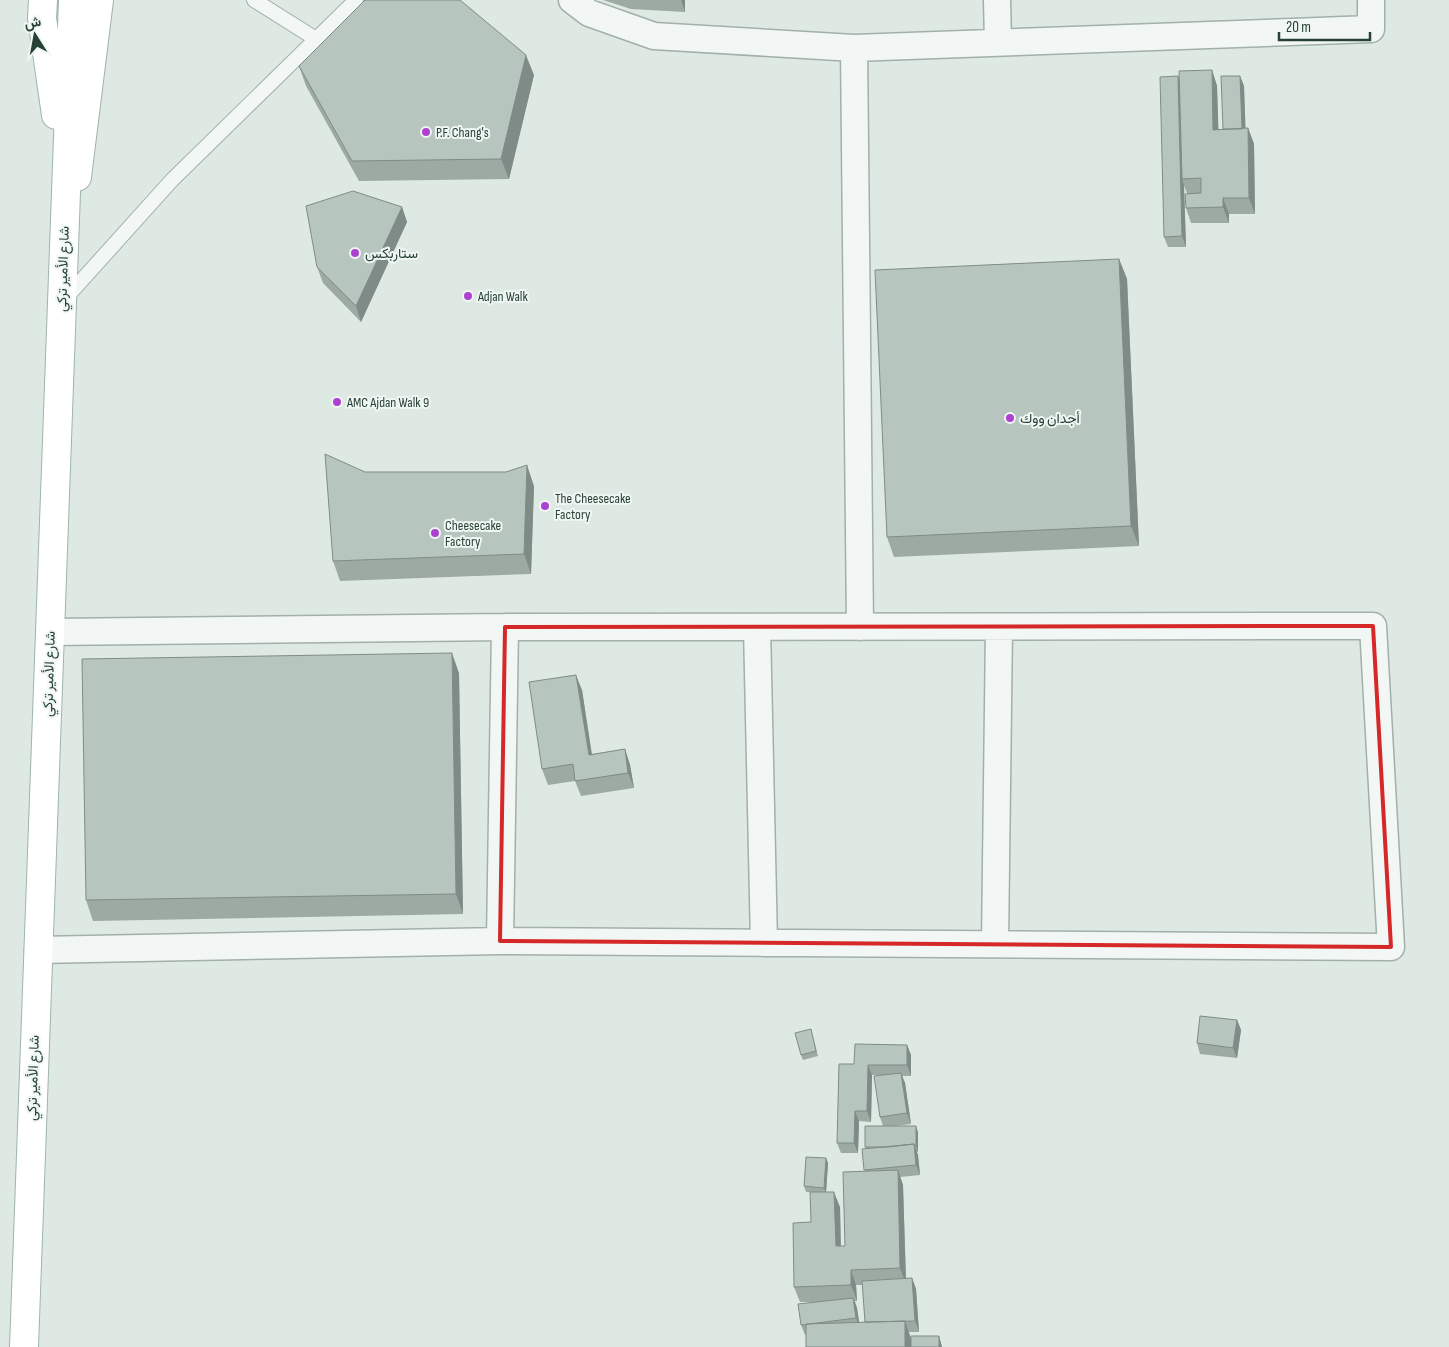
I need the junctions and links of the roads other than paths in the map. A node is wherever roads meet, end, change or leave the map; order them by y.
1 (42, 0) edge
2 (73, 0) edge
3 (99, 0) edge
4 (254, 0) edge
5 (356, 0) edge
6 (572, 0) edge
7 (997, 0) edge
8 (1371, 0) edge
9 (316, 39) junction
10 (998, 42) junction
11 (854, 48) junction
12 (66, 185) junction
13 (62, 303) junction
14 (505, 627) junction
15 (757, 627) junction
16 (860, 627) junction
17 (999, 627) junction
18 (51, 632) junction
19 (500, 941) junction
20 (764, 943) junction
21 (995, 944) junction
22 (38, 950) junction
23 (24, 1347) edge

1 - 12 main road
2 - 12 main road, شارع الأمير تركي
3 - 13 main road
4 - 9 lane
5 - 9 lane
6 - 11 street
7 - 10 street
8 - 10 street
9 - 13 lane
10 - 11 street
11 - 16 street
12 - 13 main road, شارع الأمير تركي
13 - 18 main road, شارع الأمير تركي
14 - 15 street
14 - 18 street
14 - 19 street
15 - 16 street
15 - 20 street
16 - 17 street
17 - 21 street
17 - 21 street
18 - 22 main road, شارع الأمير تركي
19 - 20 street
19 - 22 street
20 - 21 street
22 - 23 main road, شارع الأمير تركي

